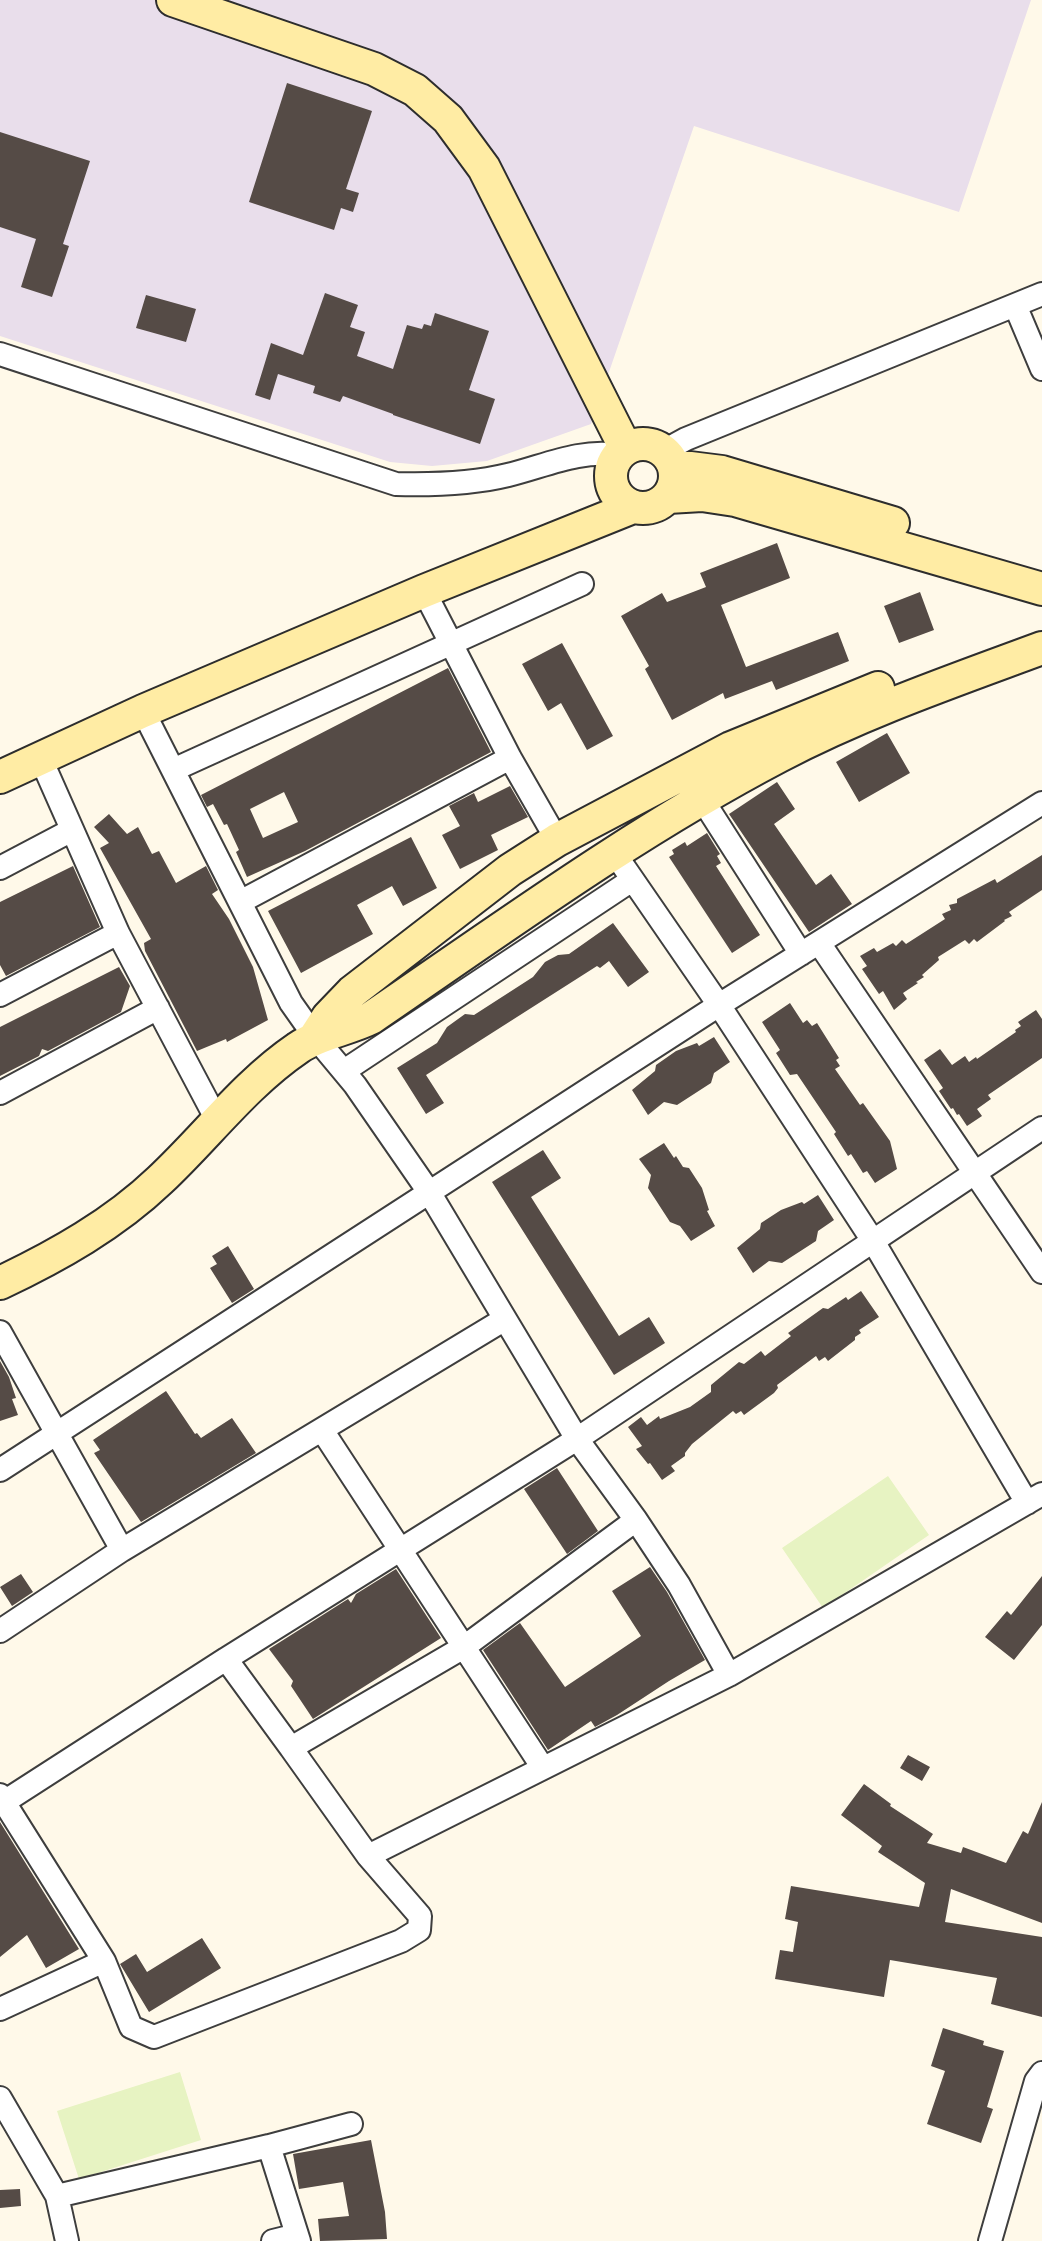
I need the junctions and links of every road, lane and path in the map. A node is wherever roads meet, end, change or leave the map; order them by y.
1 (173, 0) edge
2 (1042, 294) edge
3 (1015, 305) junction
4 (0, 354) edge
5 (1042, 369) edge
6 (669, 472) junction
7 (622, 474) junction
8 (1042, 568) edge
9 (582, 584) dead end
10 (1042, 589) edge
11 (424, 591) junction
12 (1042, 626) edge
13 (450, 643) junction
14 (1042, 648) edge
15 (143, 711) junction
16 (40, 757) junction
17 (510, 758) junction
18 (173, 770) junction
19 (0, 777) edge
20 (702, 799) junction
21 (1042, 803) edge
22 (72, 830) junction
23 (557, 840) junction
24 (624, 867) junction
25 (0, 868) edge
26 (240, 902) junction
27 (118, 933) junction
28 (810, 949) junction
29 (0, 995) edge
30 (719, 1005) junction
31 (158, 1008) junction
32 (315, 1037) junction
33 (344, 1071) junction
34 (0, 1093) edge
35 (218, 1122) junction
36 (1042, 1128) edge
37 (976, 1172) junction
38 (429, 1192) junction
39 (873, 1241) junction
40 (1042, 1272) edge
41 (0, 1283) edge
42 (505, 1319) junction
43 (0, 1332) edge
44 (322, 1430) junction
45 (57, 1433) junction
46 (577, 1439) junction
47 (0, 1470) edge
48 (1034, 1498) edge
49 (636, 1520) junction
50 (400, 1549) junction
51 (122, 1550) junction
52 (0, 1631) edge
53 (464, 1647) junction
54 (226, 1659) junction
55 (729, 1675) junction
56 (291, 1748) junction
57 (543, 1768) junction
58 (1, 1801) edge
59 (368, 1856) junction
60 (104, 1961) junction
61 (0, 2009) edge
62 (1042, 2073) edge
63 (0, 2098) edge
64 (351, 2124) dead end
65 (269, 2146) junction
66 (57, 2196) junction
67 (298, 2238) edge
68 (67, 2241) edge
69 (273, 2241) edge
70 (990, 2241) edge

1 - 7 street
2 - 3 street
3 - 5 street
3 - 6 street
4 - 7 street
6 - 7 street
6 - 7 street
6 - 8 street
6 - 10 street
7 - 11 street
9 - 13 street
11 - 13 street
11 - 15 street
12 - 23 street
13 - 17 street
13 - 18 street
14 - 20 street
15 - 16 street
15 - 18 street
16 - 19 street
16 - 22 street
17 - 23 street
17 - 26 street
18 - 26 street
20 - 24 street
20 - 28 street
21 - 28 street
22 - 25 street
22 - 27 street
23 - 32 street
24 - 30 street
24 - 32 street
24 - 33 street
26 - 32 street
27 - 29 street
27 - 31 street
28 - 30 street
28 - 37 street
30 - 38 street
30 - 39 street
31 - 34 street
31 - 35 street
32 - 33 street
32 - 35 street
33 - 38 street
35 - 41 street
36 - 37 street
37 - 39 street
37 - 40 street
38 - 42 street
38 - 45 street
39 - 46 street
39 - 48 street
42 - 44 street
42 - 46 street
43 - 45 street
44 - 50 street
44 - 51 street
45 - 47 street
45 - 51 street
46 - 49 street
46 - 50 street
48 - 55 street
49 - 53 street
49 - 55 street
50 - 53 street
50 - 54 street
51 - 52 street
53 - 56 street
53 - 57 street
54 - 56 street
54 - 58 street
55 - 57 street
56 - 59 street
57 - 59 street
58 - 60 street
59 - 60 street
60 - 61 street
62 - 70 street
63 - 66 street
64 - 65 street
65 - 66 street
65 - 67 street
66 - 68 street
67 - 69 street

